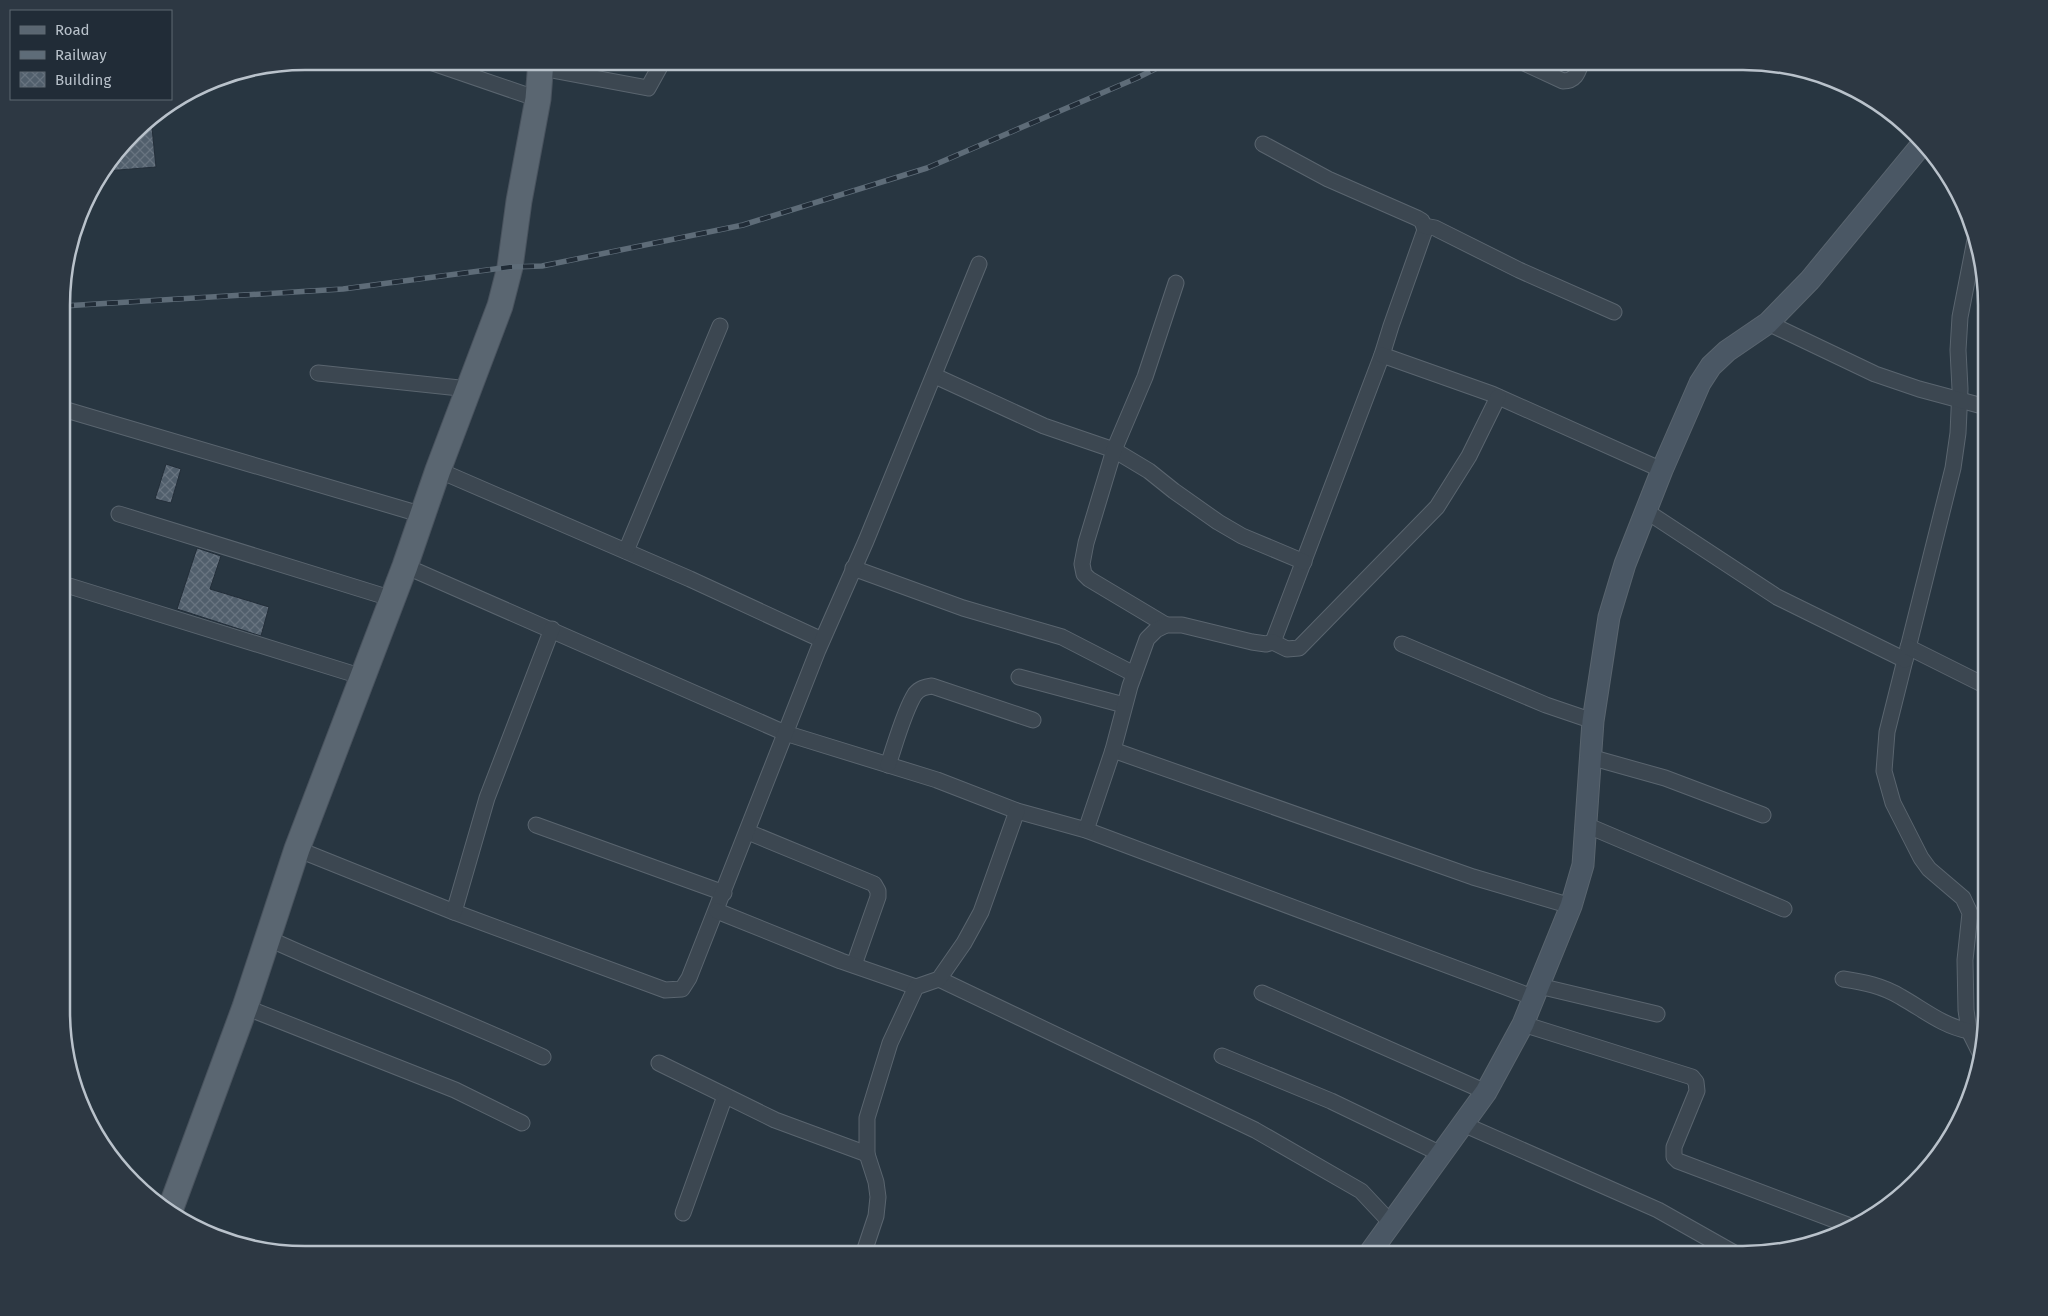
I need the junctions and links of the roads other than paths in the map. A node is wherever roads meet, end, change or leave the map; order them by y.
1 (453, 70) edge
2 (541, 70) edge
3 (564, 70) edge
4 (658, 70) edge
5 (1539, 70) edge
6 (1578, 70) edge
7 (538, 99) junction
8 (1263, 144) dead end
9 (1918, 148) edge
10 (1424, 226) junction
11 (1972, 255) edge
12 (980, 264) dead end
13 (1176, 283) dead end
14 (1614, 312) dead end
15 (1768, 323) junction
16 (720, 326) dead end
17 (1382, 355) junction
18 (318, 373) dead end
19 (935, 376) junction
20 (468, 389) junction
21 (1498, 398) junction
22 (1959, 400) junction
23 (1978, 405) edge
24 (70, 411) edge
25 (1114, 450) junction
26 (438, 470) junction
27 (1662, 470) junction
28 (1646, 511) junction
29 (119, 514) dead end
30 (423, 515) junction
31 (626, 551) junction
32 (1304, 562) junction
33 (405, 566) junction
34 (853, 568) junction
35 (70, 586) edge
36 (393, 599) junction
37 (1166, 625) junction
38 (552, 629) junction
39 (822, 640) junction
40 (1273, 642) junction
41 (1402, 644) dead end
42 (1906, 654) junction
43 (1134, 674) junction
44 (363, 677) junction
45 (1019, 677) dead end
46 (1978, 683) edge
47 (1124, 706) junction
48 (1033, 720) dead end
49 (1593, 721) junction
50 (785, 732) junction
51 (1113, 750) junction
52 (1590, 757) junction
53 (888, 765) junction
54 (1017, 811) junction
55 (1763, 816) dead end
56 (536, 825) dead end
57 (1586, 825) junction
58 (1086, 830) junction
59 (748, 832) junction
60 (297, 849) junction
61 (724, 893) junction
62 (1571, 906) junction
63 (1784, 909) dead end
64 (717, 911) junction
65 (454, 912) junction
66 (267, 938) junction
67 (854, 965) junction
68 (939, 979) junction
69 (1843, 979) dead end
70 (916, 987) junction
71 (1537, 992) junction
72 (1262, 993) dead end
73 (245, 1007) junction
74 (1657, 1014) dead end
75 (1523, 1024) junction
76 (1970, 1031) junction
77 (1976, 1043) edge
78 (1222, 1056) dead end
79 (543, 1057) dead end
80 (659, 1063) dead end
81 (1486, 1092) junction
82 (726, 1096) junction
83 (522, 1123) dead end
84 (1463, 1124) junction
85 (867, 1154) junction
86 (1441, 1154) junction
87 (173, 1205) edge
88 (683, 1213) dead end
89 (1391, 1223) junction
90 (1844, 1223) edge
91 (866, 1246) edge
92 (1375, 1246) edge
93 (1721, 1246) edge

1 - 7 street
2 - 7 main road
3 - 4 street
5 - 6 street
7 - 20 main road
8 - 10 street
9 - 15 street
10 - 14 street
10 - 17 street
11 - 22 street
12 - 19 street
13 - 25 street
15 - 22 street
15 - 27 street
16 - 31 street
17 - 21 street
17 - 32 street
18 - 20 street
19 - 25 street
19 - 34 street
20 - 26 main road
21 - 27 street
21 - 40 street
22 - 23 street
22 - 42 street
24 - 30 street
25 - 32 street
25 - 37 street
26 - 30 main road
26 - 31 street
27 - 28 street
28 - 42 street
28 - 49 street
29 - 36 street
30 - 33 main road
31 - 39 street
32 - 40 street
33 - 36 main road
33 - 38 street
34 - 39 street
34 - 43 street
35 - 44 street
36 - 44 main road
37 - 40 street
37 - 43 street
38 - 50 street
38 - 65 street
39 - 50 street
41 - 49 street
42 - 46 street
42 - 76 street
43 - 47 street
44 - 60 main road
45 - 47 street
47 - 51 street
48 - 53 street
49 - 52 street
50 - 53 street
50 - 59 street
51 - 58 street
51 - 62 street
52 - 55 street
52 - 57 street
53 - 54 street
54 - 58 street
54 - 68 street
56 - 61 street
57 - 62 street
57 - 63 street
58 - 71 street
59 - 61 street
59 - 67 street
60 - 65 street
60 - 66 main road
61 - 64 street
62 - 71 street
64 - 65 street
64 - 67 street
66 - 73 main road
66 - 79 street
67 - 70 street
68 - 70 street
68 - 89 street
69 - 76 street
70 - 85 street
71 - 74 street
71 - 75 street
72 - 81 street
73 - 83 street
73 - 87 main road
75 - 81 street
75 - 90 street
76 - 77 street
78 - 86 street
80 - 82 street
81 - 84 street
82 - 85 street
82 - 88 street
84 - 86 street
84 - 93 street
85 - 91 street
86 - 89 street
89 - 92 street

